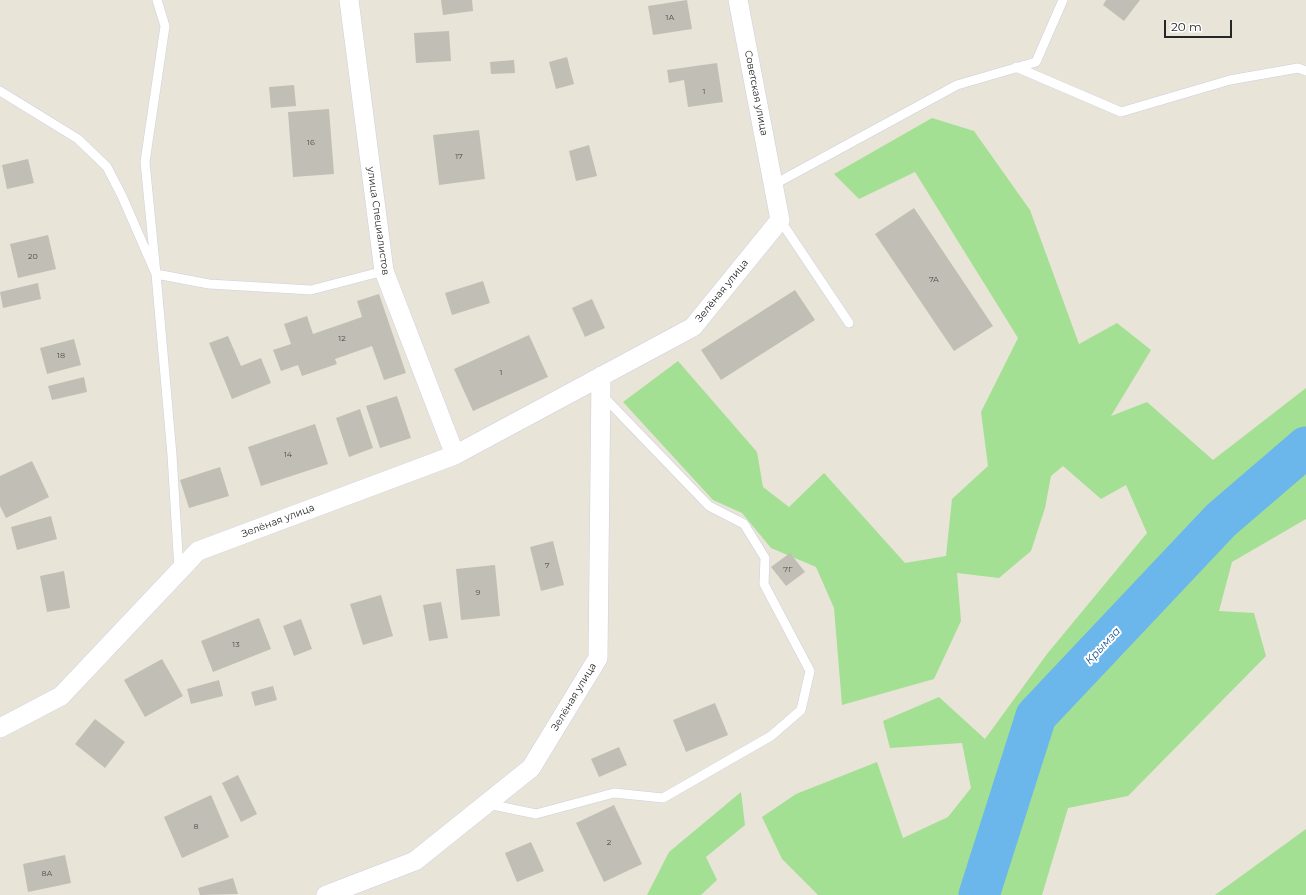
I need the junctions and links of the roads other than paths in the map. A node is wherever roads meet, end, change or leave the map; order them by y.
1 (157, 0) edge
2 (349, 0) edge
3 (738, 0) edge
4 (1063, 0) edge
5 (1016, 68) junction
6 (1306, 71) edge
7 (0, 91) edge
8 (773, 185) junction
9 (780, 220) junction
10 (384, 271) junction
11 (156, 274) junction
12 (849, 324) dead end
13 (600, 385) junction
14 (454, 454) junction
15 (179, 571) junction
16 (0, 728) edge
17 (487, 803) junction
18 (326, 895) edge

1 - 11 lane
2 - 10 street, улица Специалистов
3 - 8 street, Советская улица
4 - 5 lane
5 - 6 lane
5 - 8 lane
7 - 11 lane
8 - 9 street
9 - 12 lane
9 - 13 street, Зелёная улица
10 - 11 lane
10 - 14 street, улица Специалистов
11 - 15 lane
13 - 14 street, Зелёная улица
13 - 17 street, Зелёная улица
13 - 17 lane
14 - 15 street, Зелёная улица
15 - 16 street, Зелёная улица
17 - 18 street, Зелёная улица

